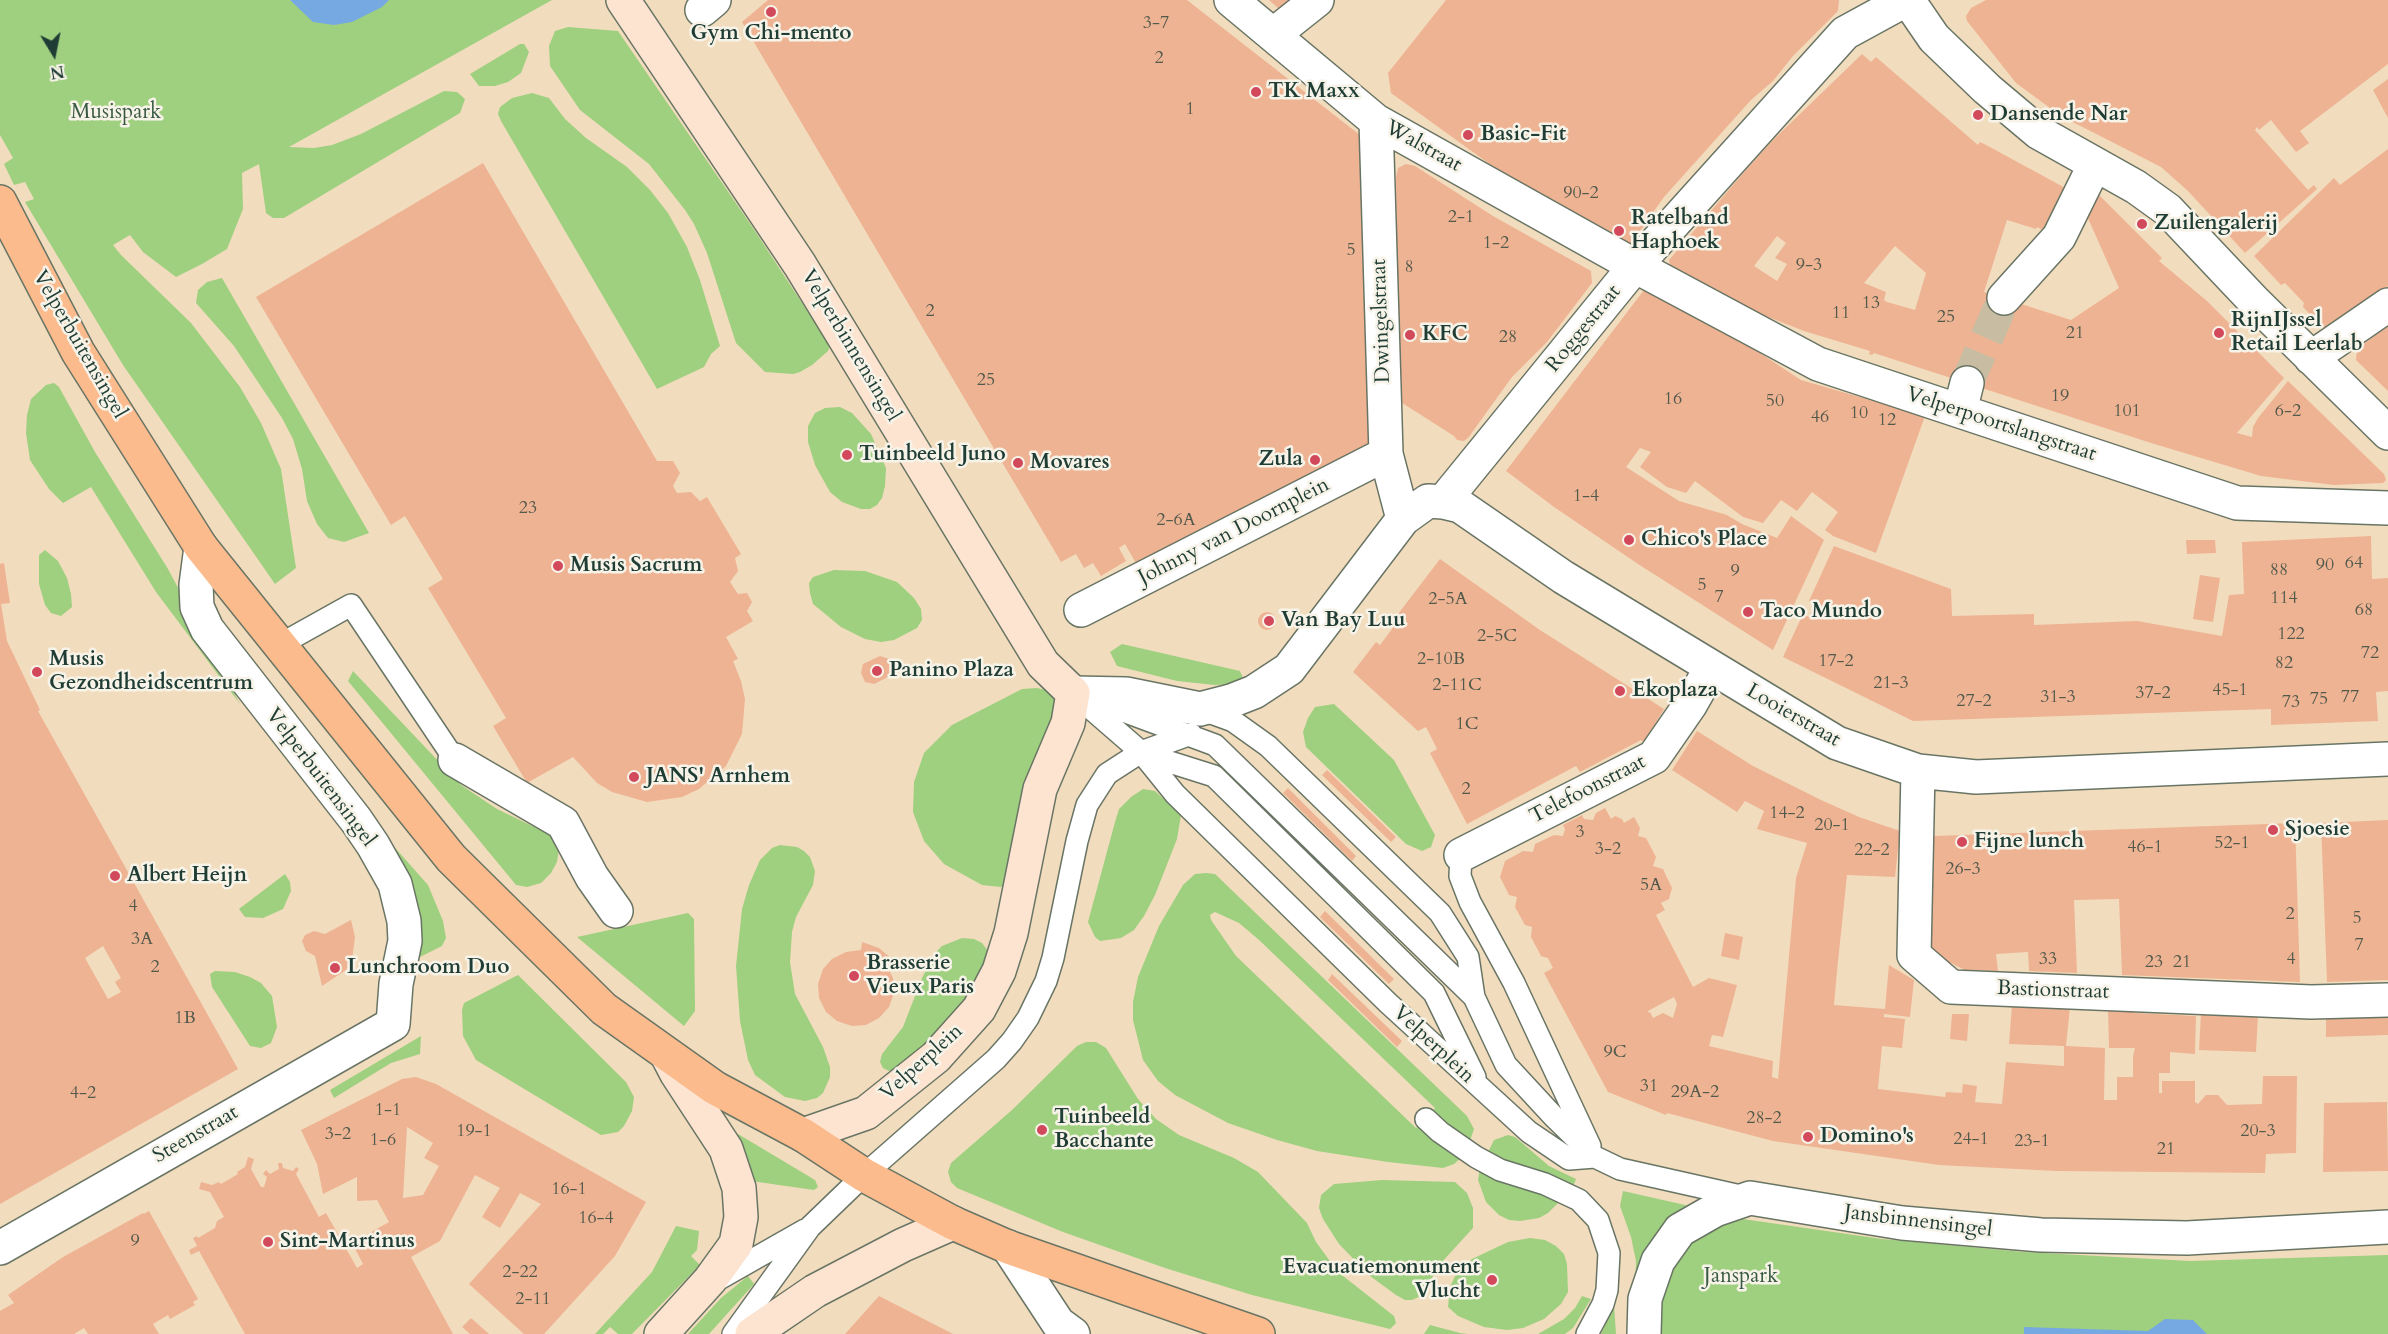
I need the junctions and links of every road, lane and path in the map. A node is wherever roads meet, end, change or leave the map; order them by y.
1 (623, 0) edge
2 (1231, 0) edge
3 (1317, 0) edge
4 (1905, 2) edge
5 (1273, 35) junction
6 (1376, 121) junction
7 (2095, 164) junction
8 (0, 202) edge
9 (1635, 266) junction
10 (2004, 298) tunnel mouth
11 (2388, 305) edge
12 (2311, 358) junction
13 (2388, 433) edge
14 (1386, 454) junction
15 (1443, 502) junction
16 (2388, 508) edge
17 (1403, 519) junction
18 (201, 547) junction
19 (1081, 610) dead end
20 (281, 644) junction
21 (1711, 668) junction
22 (1073, 693) junction
23 (1195, 722) junction
24 (1141, 752) junction
25 (2388, 759) edge
26 (455, 760) joint
27 (1918, 771) junction
28 (1461, 855) joint
29 (616, 911) dead end
30 (1474, 997) junction
31 (2388, 1000) edge
32 (393, 1024) joint
33 (667, 1055) junction
34 (1480, 1089) junction
35 (1426, 1119) dead end
36 (803, 1135) junction
37 (1595, 1157) junction
38 (864, 1175) junction
39 (1750, 1198) junction
40 (953, 1223) junction
41 (810, 1227) junction
42 (2388, 1227) edge
43 (1008, 1247) junction
44 (0, 1248) edge
45 (701, 1289) junction
46 (661, 1334) edge
47 (733, 1334) edge
48 (752, 1334) edge
49 (1073, 1334) edge
50 (1258, 1334) edge
51 (1587, 1334) edge
52 (1644, 1334) edge

1 - 22 street, Velperbinnensingel
2 - 5 street, Walstraat
3 - 5 street
4 - 7 street
4 - 9 street, Roggestraat
5 - 6 street, Walstraat
6 - 9 street, Walstraat
6 - 14 street, Dwingelstraat
7 - 10 street
7 - 12 street
8 - 18 main road, Velperbuitensingel
9 - 15 street, Roggestraat
9 - 16 street, Velperpoortslangstraat
11 - 12 street
12 - 13 street
14 - 17 street, Dwingelstraat
14 - 19 street, Johnny van Doornplein
15 - 17 street
15 - 21 street, Looierstraat
17 - 23 street
18 - 20 main road, Velperbuitensingel
18 - 32 street, Velperbuitensingel
20 - 26 lane
20 - 33 main road, Velperbuitensingel
21 - 27 street, Looierstraat
21 - 28 street, Telefoonstraat
22 - 23 street
22 - 24 lane
22 - 36 street, Velperplein
23 - 24 lane
23 - 30 lane
23 - 30 lane
24 - 34 lane, Velperplein
24 - 34 lane, Velperplein
24 - 38 lane
25 - 27 street, Looierstraat
26 - 29 street
27 - 31 street, Bastionstraat
28 - 37 lane
30 - 37 lane
32 - 44 street, Steenstraat
33 - 36 main road
33 - 45 street
34 - 37 lane, Jansbinnensingel
35 - 51 lane
36 - 38 main road
37 - 39 lane, Jansbinnensingel
38 - 40 main road
38 - 41 lane
39 - 42 street, Jansbinnensingel
39 - 52 street
40 - 43 main road
40 - 48 street
41 - 45 lane
41 - 47 lane
43 - 49 street
43 - 50 main road
45 - 46 street

